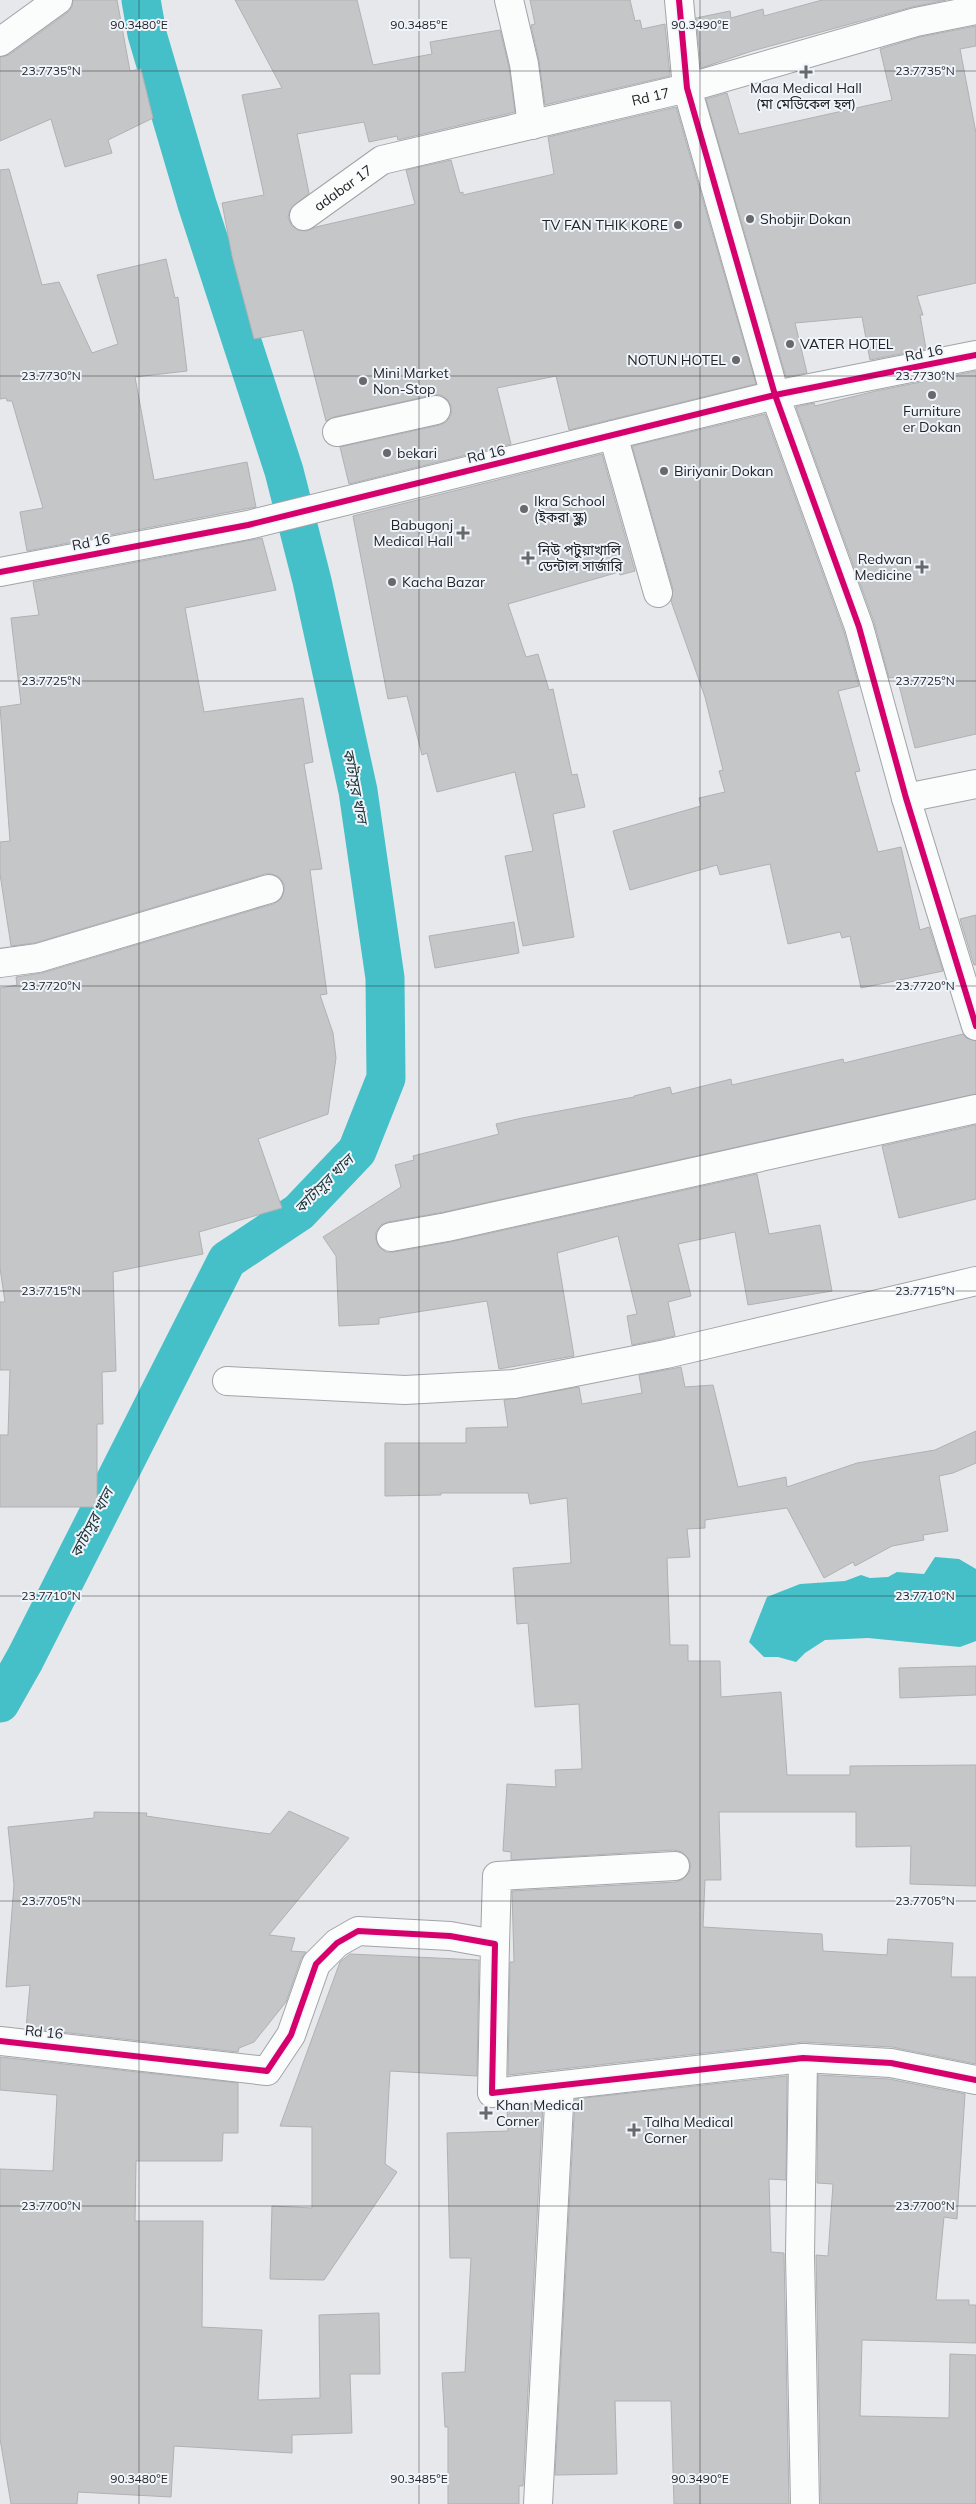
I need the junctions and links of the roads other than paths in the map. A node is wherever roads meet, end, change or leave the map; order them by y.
1 (58, 0) edge
2 (509, 0) edge
3 (679, 0) edge
4 (976, 10) edge
5 (0, 42) edge
6 (687, 88) junction
7 (532, 125) junction
8 (382, 160) joint
9 (304, 216) dead end
10 (976, 355) edge
11 (775, 395) junction
12 (436, 410) dead end
13 (337, 432) dead end
14 (613, 435) junction
15 (0, 572) edge
16 (658, 593) dead end
17 (976, 784) edge
18 (906, 798) junction
19 (269, 889) dead end
20 (0, 963) edge
21 (976, 1026) edge
22 (976, 1109) edge
23 (391, 1237) dead end
24 (976, 1281) edge
25 (227, 1380) dead end
26 (676, 1866) dead end
27 (495, 1944) junction
28 (0, 2040) edge
29 (803, 2058) junction
30 (976, 2080) edge
31 (560, 2086) junction
32 (538, 2504) edge
33 (805, 2504) edge

1 - 5 street
2 - 7 street
3 - 6 street
4 - 6 street, Rd 17
6 - 7 street, Rd 17
6 - 11 street
7 - 8 street, Rd 17
8 - 9 street, adabar 17
10 - 11 street, Rd 16
11 - 14 street, Rd 16
11 - 18 street
12 - 13 street
14 - 15 street, Rd 16
14 - 16 street
17 - 18 street
18 - 21 street
19 - 20 street
22 - 23 street
24 - 25 street
26 - 27 street
27 - 28 street, Rd 16
27 - 31 street
29 - 30 street
29 - 31 street
29 - 33 street
31 - 32 street

